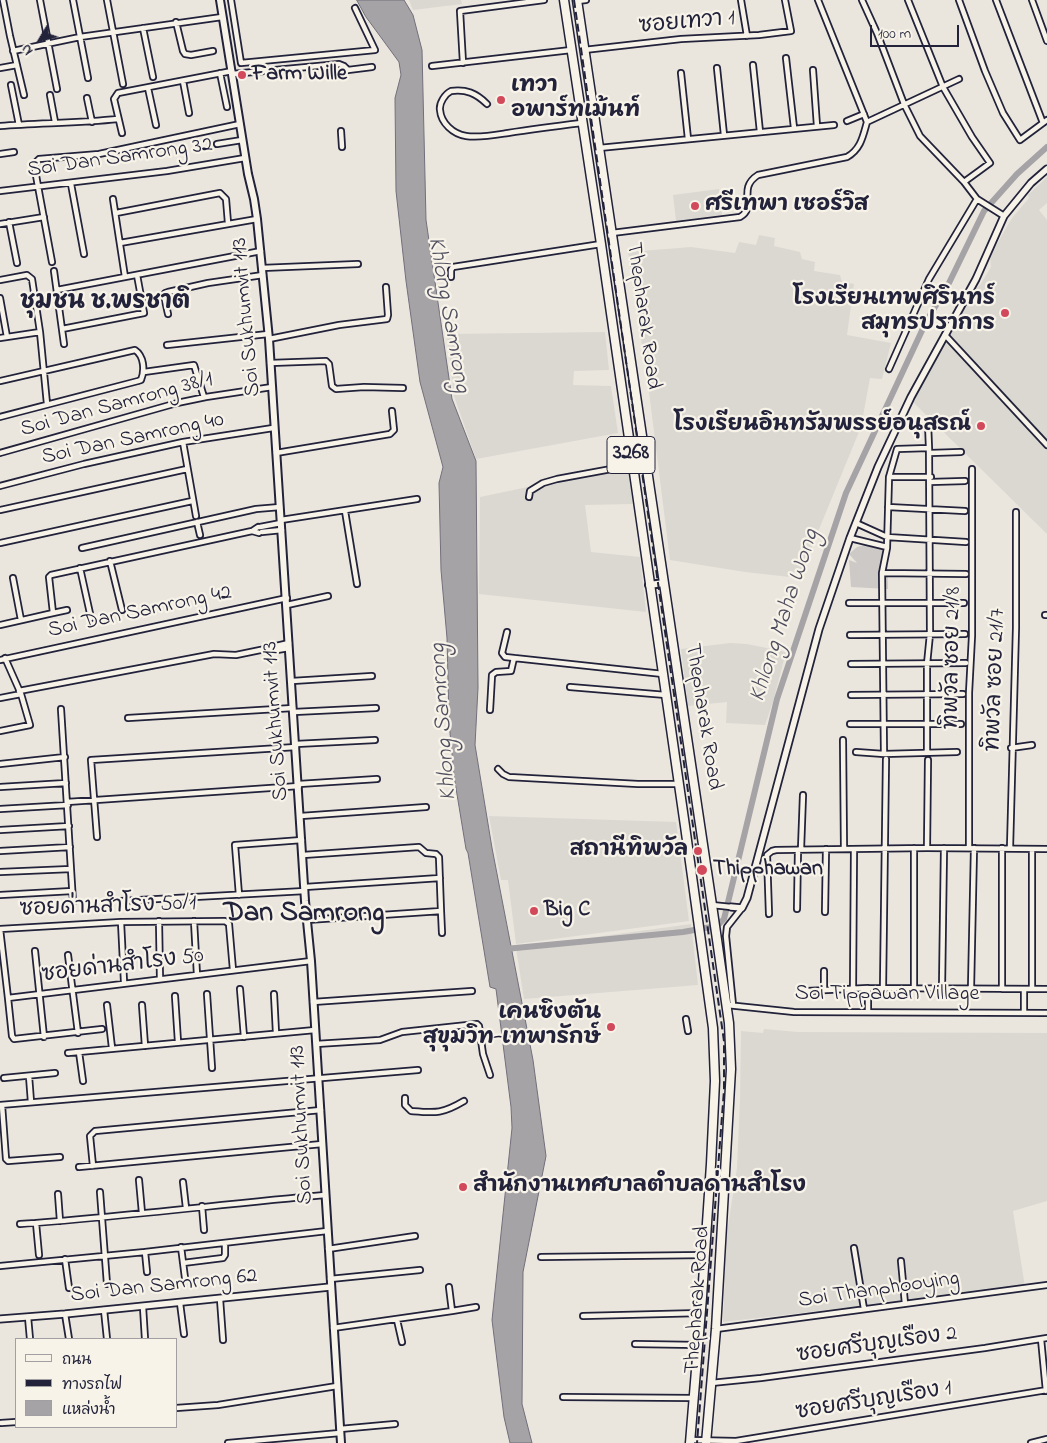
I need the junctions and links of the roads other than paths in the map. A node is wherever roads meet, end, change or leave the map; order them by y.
1 (3, 0) edge
2 (40, 0) edge
3 (73, 0) edge
4 (107, 0) edge
5 (220, 0) edge
6 (231, 0) edge
7 (544, 0) edge
8 (564, 0) edge
9 (586, 0) edge
10 (741, 0) edge
11 (785, 0) edge
12 (818, 0) edge
13 (862, 0) edge
14 (908, 0) edge
15 (959, 0) edge
16 (996, 0) edge
17 (1032, 0) edge
18 (577, 1) edge
19 (355, 8) dead end
20 (222, 17) junction
21 (176, 22) junction
22 (143, 28) junction
23 (113, 32) junction
24 (747, 36) junction
25 (80, 37) junction
26 (1047, 41) edge
27 (48, 42) junction
28 (571, 50) junction
29 (584, 50) junction
30 (13, 51) junction
31 (213, 51) dead end
32 (786, 58) dead end
33 (464, 63) junction
34 (17, 65) junction
35 (752, 65) dead end
36 (432, 66) dead end
37 (372, 67) dead end
38 (0, 68) edge
39 (717, 68) dead end
40 (813, 70) dead end
41 (220, 73) junction
42 (232, 73) junction
43 (681, 73) dead end
44 (153, 77) dead end
45 (88, 78) dead end
46 (960, 80) dead end
47 (184, 81) junction
48 (122, 84) dead end
49 (11, 85) dead end
50 (943, 87) junction
51 (148, 88) junction
52 (56, 89) dead end
53 (24, 94) dead end
54 (50, 95) dead end
55 (87, 98) dead end
56 (487, 104) dead end
57 (904, 104) junction
58 (227, 107) dead end
59 (189, 113) dead end
60 (864, 114) junction
61 (118, 119) junction
62 (847, 121) dead end
63 (1045, 121) edge
64 (55, 122) junction
65 (92, 122) junction
66 (867, 122) junction
67 (582, 123) junction
68 (240, 124) junction
69 (19, 125) junction
70 (156, 125) dead end
71 (834, 125) dead end
72 (0, 126) edge
73 (817, 126) junction
74 (794, 128) junction
75 (341, 131) dead end
76 (760, 132) junction
77 (122, 133) dead end
78 (724, 135) junction
79 (688, 139) junction
80 (242, 140) junction
81 (218, 144) dead end
82 (342, 148) dead end
83 (599, 148) junction
84 (14, 152) dead end
85 (0, 154) edge
86 (245, 158) junction
87 (1047, 169) edge
88 (964, 182) junction
89 (71, 184) junction
90 (38, 186) junction
91 (0, 192) edge
92 (113, 199) dead end
93 (978, 199) junction
94 (116, 212) junction
95 (1004, 216) junction
96 (44, 217) junction
97 (257, 219) junction
98 (9, 222) junction
99 (228, 223) junction
100 (0, 224) edge
101 (612, 233) junction
102 (120, 243) junction
103 (601, 244) junction
104 (261, 251) junction
105 (84, 254) dead end
106 (52, 262) dead end
107 (17, 263) dead end
108 (358, 264) dead end
109 (54, 271) dead end
110 (262, 272) junction
111 (137, 275) junction
112 (125, 276) junction
113 (451, 277) dead end
114 (0, 280) edge
115 (386, 287) dead end
116 (57, 290) junction
117 (0, 298) edge
118 (168, 314) dead end
119 (62, 328) junction
120 (40, 332) junction
121 (945, 335) junction
122 (268, 336) junction
123 (7, 337) junction
124 (0, 338) edge
125 (64, 344) dead end
126 (167, 346) dead end
127 (270, 363) junction
128 (888, 369) dead end
129 (44, 371) junction
130 (144, 372) junction
131 (0, 381) edge
132 (272, 387) junction
133 (403, 388) dead end
134 (204, 397) junction
135 (47, 404) junction
136 (392, 411) dead end
137 (0, 417) edge
138 (928, 423) dead end
139 (274, 428) junction
140 (183, 442) junction
141 (1047, 445) edge
142 (930, 450) junction
143 (961, 452) dead end
144 (276, 453) junction
145 (0, 454) edge
146 (633, 465) junction
147 (187, 469) junction
148 (972, 469) dead end
149 (889, 477) junction
150 (930, 480) junction
151 (965, 481) dead end
152 (0, 486) edge
153 (529, 497) dead end
154 (418, 499) dead end
155 (192, 501) junction
156 (280, 507) junction
157 (888, 507) junction
158 (930, 509) junction
159 (0, 510) edge
160 (345, 511) junction
161 (965, 511) dead end
162 (1016, 512) dead end
163 (196, 516) dead end
164 (197, 522) junction
165 (856, 523) junction
166 (281, 524) junction
167 (200, 535) dead end
168 (887, 537) junction
169 (850, 538) junction
170 (930, 540) junction
171 (966, 542) dead end
172 (0, 544) edge
173 (887, 547) junction
174 (82, 548) dead end
175 (110, 562) junction
176 (80, 568) junction
177 (882, 573) junction
178 (929, 574) junction
179 (966, 574) dead end
180 (13, 578) dead end
181 (664, 583) junction
182 (357, 584) dead end
183 (649, 585) junction
184 (328, 596) dead end
185 (287, 601) junction
186 (849, 603) dead end
187 (883, 603) junction
188 (929, 603) junction
189 (964, 603) dead end
190 (67, 610) dead end
191 (122, 610) dead end
192 (53, 613) junction
193 (90, 618) dead end
194 (21, 620) junction
195 (0, 625) edge
196 (508, 632) dead end
197 (884, 634) junction
198 (930, 634) junction
199 (965, 634) dead end
200 (850, 635) dead end
201 (289, 646) junction
202 (514, 658) junction
203 (3, 659) edge
204 (883, 663) junction
205 (966, 663) dead end
206 (851, 664) dead end
207 (927, 664) junction
208 (663, 674) junction
209 (372, 676) dead end
210 (292, 681) junction
211 (570, 687) dead end
212 (20, 692) junction
213 (883, 694) junction
214 (927, 694) junction
215 (963, 694) dead end
216 (666, 695) junction
217 (851, 695) dead end
218 (0, 698) edge
219 (376, 708) dead end
220 (61, 709) dead end
221 (294, 710) junction
222 (490, 710) dead end
223 (128, 718) dead end
224 (850, 724) dead end
225 (927, 724) junction
226 (961, 724) dead end
227 (884, 725) junction
228 (0, 731) edge
229 (375, 740) dead end
230 (843, 740) dead end
231 (296, 745) junction
232 (1032, 745) dead end
233 (1012, 748) junction
234 (856, 752) dead end
235 (957, 752) dead end
236 (927, 753) junction
237 (884, 754) junction
238 (65, 757) junction
239 (886, 759) dead end
240 (928, 760) dead end
241 (0, 764) edge
242 (498, 769) dead end
243 (377, 779) dead end
244 (66, 783) junction
245 (679, 784) junction
246 (299, 785) junction
247 (0, 787) edge
248 (803, 794) dead end
249 (94, 800) junction
250 (67, 804) junction
251 (426, 807) dead end
252 (0, 809) edge
253 (301, 816) junction
254 (69, 826) junction
255 (0, 830) edge
256 (96, 837) dead end
257 (302, 840) junction
258 (70, 847) junction
259 (885, 848) junction
260 (914, 848) junction
261 (926, 848) junction
262 (944, 848) junction
263 (971, 848) junction
264 (1002, 848) junction
265 (1010, 848) junction
266 (799, 849) junction
267 (826, 849) junction
268 (844, 849) junction
269 (854, 849) junction
270 (1032, 849) junction
271 (1047, 849) edge
272 (0, 851) edge
273 (303, 854) junction
274 (71, 869) junction
275 (0, 872) edge
276 (440, 878) junction
277 (305, 889) junction
278 (72, 891) junction
279 (239, 894) junction
280 (0, 895) edge
281 (121, 901) dead end
282 (73, 902) dead end
283 (713, 907) junction
284 (730, 907) joint
285 (742, 908) junction
286 (797, 909) dead end
287 (441, 911) junction
288 (825, 912) dead end
289 (769, 914) dead end
290 (307, 920) junction
291 (159, 921) junction
292 (194, 921) junction
293 (121, 922) junction
294 (0, 929) edge
295 (442, 933) dead end
296 (35, 951) dead end
297 (68, 955) dead end
298 (311, 961) junction
299 (233, 970) junction
300 (824, 971) dead end
301 (197, 975) junction
302 (160, 979) junction
303 (124, 982) junction
304 (868, 988) junction
305 (883, 988) junction
306 (914, 988) junction
307 (942, 988) junction
308 (971, 988) junction
309 (240, 989) dead end
310 (853, 989) junction
311 (1002, 989) junction
312 (1024, 989) junction
313 (1032, 989) junction
314 (1047, 989) edge
315 (73, 990) junction
316 (824, 990) junction
317 (472, 991) dead end
318 (808, 991) dead end
319 (39, 994) junction
320 (208, 994) dead end
321 (274, 994) dead end
322 (175, 996) dead end
323 (8, 998) junction
324 (313, 1002) junction
325 (107, 1005) dead end
326 (142, 1005) dead end
327 (730, 1005) junction
328 (868, 1011) junction
329 (1024, 1012) junction
330 (1047, 1012) edge
331 (686, 1019) dead end
332 (102, 1029) dead end
333 (315, 1030) junction
334 (688, 1031) dead end
335 (78, 1033) junction
336 (276, 1033) junction
337 (44, 1037) junction
338 (244, 1037) junction
339 (211, 1039) junction
340 (178, 1042) junction
341 (316, 1044) junction
342 (145, 1046) junction
343 (112, 1048) junction
344 (79, 1052) junction
345 (68, 1053) dead end
346 (212, 1068) dead end
347 (418, 1070) dead end
348 (55, 1074) dead end
349 (490, 1075) dead end
350 (29, 1076) junction
351 (4, 1078) dead end
352 (318, 1079) junction
353 (83, 1081) dead end
354 (405, 1098) dead end
355 (464, 1100) dead end
356 (31, 1102) junction
357 (1, 1105) edge
358 (321, 1110) junction
359 (322, 1144) junction
360 (60, 1157) dead end
361 (93, 1166) junction
362 (79, 1167) dead end
363 (139, 1180) dead end
364 (183, 1182) dead end
365 (100, 1192) dead end
366 (58, 1194) dead end
367 (325, 1195) junction
368 (202, 1206) junction
369 (186, 1208) junction
370 (142, 1213) junction
371 (102, 1218) junction
372 (60, 1221) junction
373 (36, 1223) junction
374 (20, 1224) dead end
375 (204, 1230) dead end
376 (327, 1231) junction
377 (415, 1236) dead end
378 (225, 1243) junction
379 (180, 1247) junction
380 (328, 1248) junction
381 (854, 1248) dead end
382 (145, 1252) junction
383 (705, 1254) junction
384 (39, 1255) dead end
385 (104, 1255) junction
386 (541, 1257) dead end
387 (65, 1260) junction
388 (901, 1261) dead end
389 (183, 1263) junction
390 (0, 1266) edge
391 (420, 1270) dead end
392 (147, 1272) dead end
393 (185, 1278) dead end
394 (330, 1279) junction
395 (107, 1284) dead end
396 (1047, 1285) edge
397 (330, 1287) junction
398 (449, 1287) dead end
399 (69, 1288) dead end
400 (220, 1299) junction
401 (180, 1303) junction
402 (905, 1304) junction
403 (143, 1306) junction
404 (476, 1307) dead end
405 (864, 1309) junction
406 (104, 1310) junction
407 (452, 1310) junction
408 (701, 1313) junction
409 (66, 1314) junction
410 (583, 1316) dead end
411 (28, 1317) junction
412 (0, 1319) edge
413 (397, 1320) junction
414 (333, 1328) junction
415 (716, 1329) junction
416 (184, 1334) dead end
417 (30, 1338) edge
418 (69, 1338) edge
419 (107, 1338) edge
420 (145, 1338) edge
421 (1047, 1338) edge
422 (1041, 1339) junction
423 (223, 1340) dead end
424 (402, 1342) dead end
425 (635, 1344) dead end
426 (698, 1345) junction
427 (711, 1383) junction
428 (337, 1386) junction
429 (1046, 1390) edge
430 (563, 1398) dead end
431 (693, 1398) junction
432 (178, 1408) edge
433 (15, 1422) edge
434 (1, 1423) edge
435 (395, 1424) dead end
436 (340, 1431) junction
437 (1047, 1439) edge
438 (690, 1442) edge
439 (706, 1442) edge
440 (228, 1443) edge
441 (341, 1443) edge
442 (1031, 1443) edge

1 - 30 street
2 - 27 street
3 - 25 street
4 - 23 street
5 - 20 main road, Soi Sukhumvit 113
6 - 19 street
7 - 33 street
8 - 28 main road, Thepharak Road / 3268
9 - 18 street
10 - 24 street
11 - 24 street, ซอยเทวา 1
12 - 60 street
13 - 57 street
14 - 50 street
15 - 63 street
16 - 63 street
17 - 26 street
18 - 29 main road, Thepharak Road / 3268
20 - 21 street
20 - 42 main road, Soi Sukhumvit 113
21 - 22 street
21 - 31 street
22 - 23 street
22 - 44 street
23 - 25 street
23 - 48 street
24 - 29 street, ซอยเทวา 1
25 - 27 street
25 - 45 street
27 - 30 street
27 - 52 street
28 - 33 street
28 - 67 main road, Thepharak Road / 3268
29 - 83 main road, Thepharak Road / 3268
30 - 34 street
32 - 74 street
33 - 36 street
34 - 38 street
34 - 53 street
35 - 76 street
37 - 42 street
39 - 78 street
40 - 73 street
41 - 42 street
41 - 47 street
41 - 58 street
42 - 68 main road, Soi Sukhumvit 113
43 - 79 street
46 - 50 street
47 - 51 street
47 - 59 street
49 - 69 street
50 - 57 street
50 - 88 street
51 - 61 street
51 - 70 street
54 - 64 street
55 - 65 street
56 - 67 street
57 - 66 street
57 - 88 street
60 - 62 street
60 - 66 street
61 - 65 street
61 - 77 street
64 - 65 street
64 - 69 street
66 - 101 street
67 - 103 main road, Thepharak Road / 3268
68 - 80 main road, Soi Sukhumvit 113
68 - 90 street
69 - 72 street
71 - 73 street
73 - 74 street
74 - 76 street
75 - 82 street
76 - 78 street
78 - 79 street
79 - 83 street
80 - 81 street
80 - 86 main road, Soi Sukhumvit 113
83 - 101 main road, Thepharak Road / 3268
84 - 85 street
86 - 89 street, Soi Dan Samrong 32
86 - 97 main road, Soi Sukhumvit 113
87 - 95 street
88 - 93 street
89 - 90 street, Soi Dan Samrong 32
89 - 105 street
90 - 91 street, Soi Dan Samrong 32
90 - 96 street
92 - 94 street
93 - 95 street
93 - 128 street
94 - 99 street
94 - 102 street
95 - 121 street
96 - 98 street, Soi Dan Samrong 32
96 - 106 street
97 - 99 street
97 - 104 main road, Soi Sukhumvit 113
98 - 100 street, Soi Dan Samrong 32
98 - 107 street
99 - 102 street
101 - 181 main road, Thepharak Road / 3268
102 - 112 street
103 - 113 street
103 - 146 main road, Thepharak Road / 3268
104 - 110 main road, Soi Sukhumvit 113
104 - 111 street
108 - 110 street
109 - 116 street
110 - 118 street
110 - 122 main road, Soi Sukhumvit 113
111 - 112 street
111 - 119 street
112 - 116 street
114 - 120 street
115 - 122 street
116 - 119 street
117 - 123 street
119 - 125 street
120 - 123 street
120 - 129 street
121 - 141 street
121 - 165 street
122 - 126 street
122 - 127 main road, Soi Sukhumvit 113
123 - 124 street
127 - 132 main road, Soi Sukhumvit 113
127 - 133 street
129 - 130 street
129 - 131 street
129 - 135 street
130 - 134 street
130 - 135 street
132 - 134 street, Soi Dan Samrong 38/1
132 - 139 main road, Soi Sukhumvit 113
134 - 145 street, Soi Dan Samrong 38/1
135 - 137 street
136 - 144 street
138 - 142 street
139 - 140 street, Soi Dan Samrong 40
139 - 144 main road, Soi Sukhumvit 113
140 - 147 street
140 - 152 street, Soi Dan Samrong 40
142 - 143 street
142 - 149 street
142 - 150 street
144 - 156 main road, Soi Sukhumvit 113
146 - 153 street
146 - 183 main road, Thepharak Road / 3268
147 - 155 street
147 - 159 street
148 - 263 street, ทิพวัล ซอย 21/8
149 - 150 street
149 - 157 street
150 - 151 street
150 - 158 street
154 - 160 street
155 - 163 street
155 - 172 street
156 - 164 street
156 - 166 main road, Soi Sukhumvit 113
157 - 158 street
157 - 168 street
158 - 161 street
158 - 170 street
160 - 166 street
160 - 182 street
162 - 233 street, ทิพวัล ซอย 21/7
164 - 167 street
164 - 174 street
165 - 168 street
165 - 169 street
166 - 175 street
166 - 185 main road, Soi Sukhumvit 113
168 - 170 street
168 - 173 street
169 - 173 street
169 - 285 street
170 - 171 street
170 - 178 street
173 - 177 street
175 - 176 street
175 - 191 street
176 - 192 street
176 - 193 street
177 - 178 street
177 - 187 street
178 - 179 street
178 - 188 street
180 - 194 street
181 - 183 main road
181 - 283 main road, Thepharak Road / 3268
183 - 208 main road, Thepharak Road / 3268
184 - 185 street, Soi Dan Samrong 42
185 - 201 main road, Soi Sukhumvit 113
185 - 203 street, Soi Dan Samrong 42
186 - 187 street
187 - 188 street
187 - 197 street
188 - 189 street
188 - 198 street
190 - 192 street
192 - 194 street
194 - 195 street
196 - 202 street
197 - 198 street
197 - 200 street
197 - 204 street
198 - 199 street
198 - 207 street
201 - 210 main road, Soi Sukhumvit 113
201 - 212 street
202 - 208 street
202 - 222 street
203 - 212 street
204 - 206 street
204 - 207 street
204 - 213 street
205 - 207 street
207 - 214 street
208 - 216 main road, Thepharak Road / 3268
209 - 210 street
210 - 221 main road, Soi Sukhumvit 113
211 - 216 street
212 - 218 street
212 - 228 street
213 - 214 street
213 - 217 street
213 - 227 street
214 - 215 street
214 - 225 street
216 - 245 main road, Thepharak Road / 3268
219 - 221 street
220 - 238 street
221 - 223 street
221 - 231 main road, Soi Sukhumvit 113
224 - 227 street
225 - 226 street
225 - 227 street
225 - 236 street
227 - 237 street
229 - 231 street
230 - 268 street
231 - 246 main road, Soi Sukhumvit 113
231 - 249 street
232 - 233 street
233 - 265 street, ทิพวัล ซอย 21/7
234 - 237 street
235 - 236 street
236 - 237 street
238 - 241 street
238 - 244 street
239 - 259 street
240 - 261 street
242 - 245 street
243 - 246 street
244 - 247 street
244 - 250 street
245 - 383 main road, Thepharak Road / 3268
246 - 249 street
246 - 253 main road, Soi Sukhumvit 113
248 - 266 street
249 - 250 street
249 - 256 street
250 - 252 street
250 - 254 street
251 - 253 street
253 - 257 main road, Soi Sukhumvit 113
254 - 255 street
254 - 258 street
257 - 273 main road, Soi Sukhumvit 113
257 - 279 street
258 - 272 street
258 - 274 street
259 - 260 street
259 - 269 street
259 - 305 street
260 - 261 street
260 - 306 street
261 - 262 street
262 - 263 street
262 - 307 street
263 - 264 street
263 - 308 street, ทิพวัล ซอย 21/8
264 - 265 street
264 - 311 street
265 - 270 street
266 - 267 street
266 - 286 street
266 - 289 street
267 - 268 street
267 - 288 street
268 - 269 street
269 - 310 street
270 - 271 street
270 - 313 street
273 - 276 street
273 - 277 main road, Soi Sukhumvit 113
274 - 275 street
274 - 278 street
276 - 277 street
276 - 287 street
277 - 279 street
277 - 290 main road, Soi Sukhumvit 113
278 - 280 street
278 - 282 street
279 - 281 street
283 - 284 street
283 - 327 main road, Thepharak Road / 3268
284 - 285 street
285 - 327 street
287 - 290 street
287 - 295 street
290 - 298 main road, Soi Sukhumvit 113
291 - 292 street, ซอยด่านสำโรง 50/1
291 - 293 street, ซอยด่านสำโรง 50/1
291 - 302 street
292 - 299 street, ซอยด่านสำโรง 50/1
292 - 301 street
293 - 294 street, ซอยด่านสำโรง 50/1
293 - 303 street
294 - 323 street
296 - 319 street
297 - 315 street
298 - 299 street, ซอยด่านสำโรง 50
298 - 324 main road, Soi Sukhumvit 113
299 - 301 street, ซอยด่านสำโรง 50
300 - 316 street
301 - 302 street, ซอยด่านสำโรง 50
302 - 303 street, ซอยด่านสำโรง 50
303 - 315 street, ซอยด่านสำโรง 50
304 - 305 street
304 - 310 street
304 - 328 street
305 - 306 street
306 - 307 street
307 - 308 street
308 - 311 street
309 - 338 street
310 - 316 street
311 - 312 street
312 - 313 street
312 - 329 street
313 - 314 street
315 - 319 street, ซอยด่านสำโรง 50
315 - 335 street
316 - 318 street
317 - 324 street
319 - 323 street, ซอยด่านสำโรง 50
319 - 337 street
320 - 339 street
321 - 336 street
322 - 340 street
323 - 337 street
324 - 333 main road, Soi Sukhumvit 113
325 - 343 street
326 - 342 street
327 - 328 street, Soi Tippawan Village
327 - 415 main road, Thepharak Road / 3268
328 - 329 street, Soi Tippawan Village
329 - 330 street, Soi Tippawan Village
331 - 334 street
332 - 335 street
333 - 336 street
333 - 341 main road, Soi Sukhumvit 113
335 - 337 street
336 - 338 street
338 - 339 street
339 - 340 street
339 - 346 street
340 - 342 street
341 - 349 street
341 - 352 main road, Soi Sukhumvit 113
342 - 343 street
343 - 344 street
344 - 345 street
344 - 353 street
347 - 352 street
348 - 350 street
350 - 351 street
350 - 356 street
352 - 356 street
352 - 358 main road, Soi Sukhumvit 113
354 - 355 street
356 - 357 street
357 - 360 street
358 - 359 main road, Soi Sukhumvit 113
358 - 361 street
359 - 361 street
359 - 367 main road, Soi Sukhumvit 113
361 - 362 street
363 - 370 street
364 - 369 street
365 - 371 street
366 - 372 street
367 - 368 street
367 - 376 main road, Soi Sukhumvit 113
368 - 369 street
368 - 375 street
369 - 370 street
370 - 371 street
371 - 372 street
371 - 385 street
372 - 373 street
373 - 374 street
373 - 384 street
376 - 378 street
376 - 380 main road, Soi Sukhumvit 113
377 - 380 street
378 - 379 street
378 - 389 street
379 - 382 street
379 - 389 street
380 - 394 main road, Soi Sukhumvit 113
381 - 405 street
382 - 385 street
382 - 392 street
383 - 386 street
383 - 408 main road, Thepharak Road / 3268
385 - 387 street
385 - 395 street
387 - 390 street
387 - 399 street
388 - 402 street
389 - 393 street
391 - 394 street
394 - 397 main road, Soi Sukhumvit 113
396 - 402 street, Soi Thanphooying
397 - 400 street, Soi Dan Samrong 62
397 - 414 main road, Soi Sukhumvit 113
398 - 407 street
400 - 401 street, Soi Dan Samrong 62
400 - 423 street
401 - 403 street, Soi Dan Samrong 62
401 - 416 street
402 - 405 street, Soi Thanphooying
403 - 406 street, Soi Dan Samrong 62
403 - 420 street
404 - 407 street
405 - 415 street, Soi Thanphooying
406 - 409 street, Soi Dan Samrong 62
406 - 419 street
407 - 413 street
408 - 410 street
408 - 426 main road, Thepharak Road / 3268
409 - 411 street, Soi Dan Samrong 62
409 - 418 street
411 - 412 street, Soi Dan Samrong 62
411 - 417 street
413 - 414 street
413 - 424 street
414 - 428 main road, Soi Sukhumvit 113
415 - 427 main road, Thepharak Road / 3268
421 - 422 street, ซอยศรีบุญเรือง 2
422 - 427 street, ซอยศรีบุญเรือง 2
422 - 429 street
425 - 426 street
426 - 431 main road, Thepharak Road / 3268
427 - 439 main road, Thepharak Road / 3268
428 - 432 street
428 - 436 main road, Soi Sukhumvit 113
429 - 439 street, ซอยศรีบุญเรือง 1
430 - 431 street
431 - 438 main road, Thepharak Road / 3268
433 - 434 street
435 - 436 street
436 - 440 street
436 - 441 main road, Soi Sukhumvit 113
437 - 442 street
438 - 439 street, ซอยศรีบุญเรือง 1

